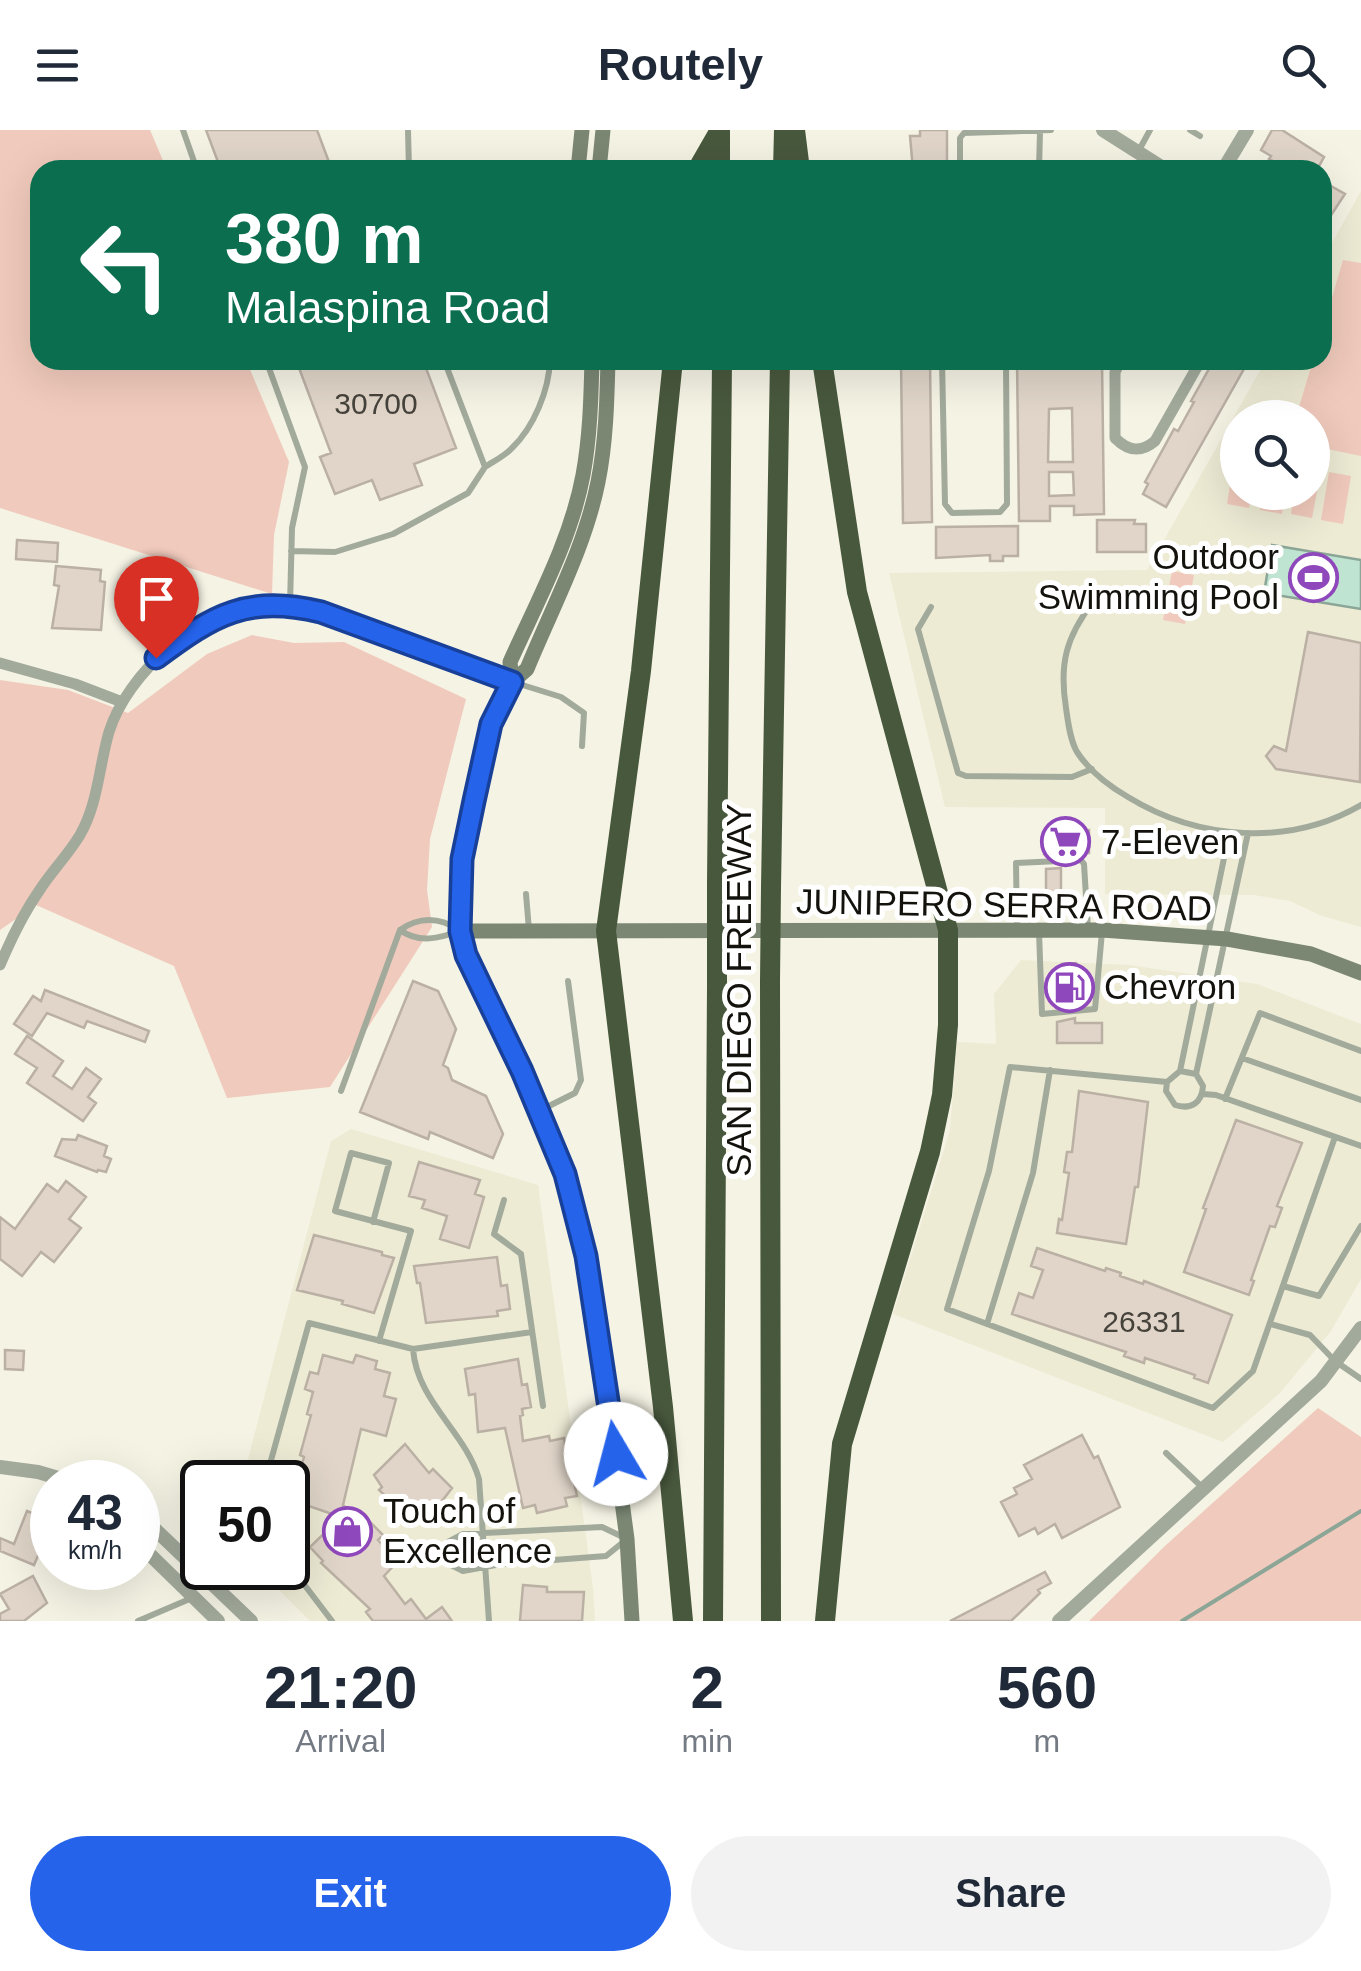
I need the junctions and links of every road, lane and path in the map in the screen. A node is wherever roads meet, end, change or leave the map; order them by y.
1 (183, 130) edge
2 (408, 130) edge
3 (582, 130) edge
4 (603, 130) edge
5 (720, 130) edge
6 (784, 130) edge
7 (795, 130) edge
8 (1051, 130) edge
9 (1103, 130) edge
10 (1150, 130) edge
11 (1190, 130) edge
12 (1246, 130) edge
13 (1040, 131) edge
14 (1200, 136) dead end
15 (1137, 153) junction
16 (194, 160) edge
17 (409, 160) edge
18 (579, 160) edge
19 (600, 160) edge
20 (703, 160) edge
21 (720, 160) edge
22 (784, 160) edge
23 (799, 160) edge
24 (960, 160) edge
25 (1039, 160) edge
26 (1149, 160) edge
27 (1229, 160) edge
28 (270, 370) edge
29 (448, 370) edge
30 (550, 370) edge
31 (592, 370) edge
32 (608, 370) edge
33 (672, 370) edge
34 (722, 370) edge
35 (780, 370) edge
36 (823, 370) edge
37 (942, 370) edge
38 (1006, 370) edge
39 (1116, 370) edge
40 (1195, 370) edge
41 (485, 467) junction
42 (291, 551) junction
43 (1094, 602) dead end
44 (290, 605) junction
45 (930, 607) dead end
46 (0, 663) edge
47 (512, 682) junction
48 (122, 702) junction
49 (582, 746) dead end
50 (1092, 769) junction
51 (1361, 805) edge
52 (1248, 833) junction
53 (1229, 834) junction
54 (526, 894) dead end
55 (400, 930) junction
56 (606, 930) junction
57 (948, 930) junction
58 (1017, 930) junction
59 (1039, 930) junction
60 (1095, 930) junction
61 (460, 931) junction
62 (529, 931) junction
63 (1210, 938) junction
64 (1227, 939) junction
65 (0, 966) edge
66 (1361, 973) edge
67 (568, 982) dead end
68 (1361, 1051) edge
69 (1242, 1058) junction
70 (1050, 1070) junction
71 (1180, 1071) junction
72 (1196, 1074) junction
73 (1166, 1082) junction
74 (342, 1092) dead end
75 (1202, 1094) junction
76 (1225, 1099) junction
77 (1361, 1100) edge
78 (540, 1111) junction
79 (1335, 1137) junction
80 (1361, 1146) edge
81 (504, 1200) dead end
82 (373, 1222) junction
83 (1361, 1226) edge
84 (1283, 1286) junction
85 (987, 1324) junction
86 (1270, 1324) junction
87 (1361, 1328) edge
88 (532, 1332) junction
89 (379, 1341) junction
90 (413, 1350) junction
91 (1335, 1361) junction
92 (1361, 1379) edge
93 (543, 1406) dead end
94 (1166, 1453) dead end
95 (271, 1460) edge
96 (0, 1467) edge
97 (30, 1471) edge
98 (1204, 1489) junction
99 (483, 1533) junction
100 (160, 1534) edge
101 (627, 1539) junction
102 (160, 1565) edge
103 (486, 1569) junction
104 (309, 1590) edge
105 (193, 1598) junction
106 (138, 1621) edge
107 (218, 1621) edge
108 (250, 1621) edge
109 (332, 1621) edge
110 (490, 1621) edge
111 (632, 1621) edge
112 (683, 1621) edge
113 (714, 1621) edge
114 (771, 1621) edge
115 (825, 1621) edge
116 (1059, 1621) edge

1 - 16 lane
2 - 17 lane
3 - 18 main road
4 - 19 main road
5 - 20 highway
5 - 21 highway
6 - 22 highway
7 - 23 highway
8 - 13 lane
9 - 15 street
10 - 15 lane
11 - 14 lane
12 - 27 street
13 - 24 lane
13 - 25 lane
15 - 26 street
28 - 42 lane
29 - 41 lane
30 - 41 lane
31 - 47 main road
32 - 47 main road
33 - 56 highway
34 - 113 highway, SAN DIEGO FREEWAY, bridge
35 - 114 highway, SAN DIEGO FREEWAY, bridge
36 - 57 highway
37 - 38 lane
39 - 40 street
41 - 42 lane
42 - 44 lane
43 - 50 lane
44 - 47 street
44 - 48 street
45 - 50 lane
46 - 48 street
47 - 49 lane
47 - 61 main road
48 - 65 street
50 - 53 lane
51 - 52 lane
52 - 53 lane
52 - 64 lane
53 - 63 lane
54 - 62 lane
55 - 61 lane
55 - 61 lane
55 - 74 lane
56 - 57 main road, JUNIPERO SERRA ROAD
56 - 62 main road, JUNIPERO SERRA ROAD
56 - 112 highway
57 - 58 main road, JUNIPERO SERRA ROAD
57 - 115 highway
58 - 59 main road, JUNIPERO SERRA ROAD
58 - 60 lane
59 - 60 main road, JUNIPERO SERRA ROAD
59 - 60 lane
60 - 63 main road, JUNIPERO SERRA ROAD
61 - 62 main road, JUNIPERO SERRA ROAD
61 - 78 main road
63 - 64 main road, JUNIPERO SERRA ROAD
63 - 71 lane
64 - 66 main road, JUNIPERO SERRA ROAD
64 - 72 lane
67 - 78 lane
68 - 69 lane
69 - 76 lane
69 - 77 lane
70 - 73 lane
70 - 85 lane
70 - 85 lane
71 - 72 lane
71 - 73 lane
72 - 75 lane
73 - 75 lane
75 - 76 lane
76 - 79 lane
78 - 101 main road
79 - 80 lane
79 - 84 lane
81 - 88 lane
82 - 82 lane
82 - 89 lane
83 - 84 lane
84 - 86 lane
85 - 86 lane
86 - 91 lane
87 - 91 street
88 - 90 lane
88 - 93 lane
89 - 90 lane
89 - 95 lane
90 - 99 lane
91 - 92 lane
91 - 98 street
94 - 98 lane
96 - 97 street
98 - 116 street
99 - 101 lane
99 - 103 lane
99 - 103 lane
100 - 108 street
101 - 103 lane
101 - 111 main road
102 - 105 street
103 - 110 lane
104 - 109 lane
105 - 106 lane
105 - 107 street

